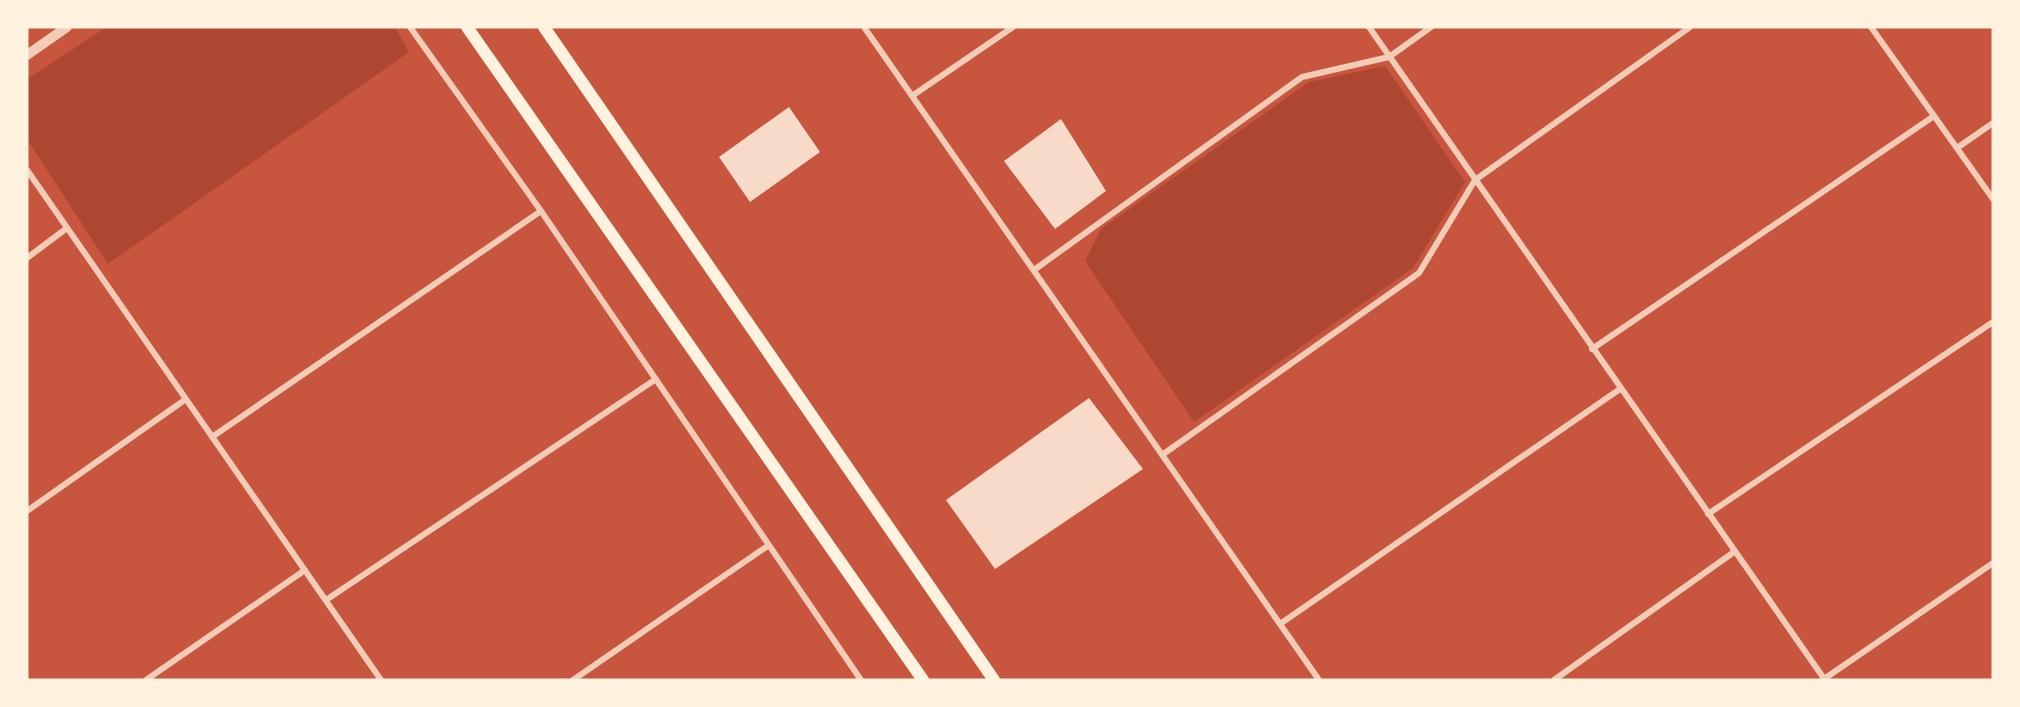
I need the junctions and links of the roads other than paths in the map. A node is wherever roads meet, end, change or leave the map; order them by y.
1 (67, 27) edge
2 (410, 27) edge
3 (467, 27) edge
4 (544, 27) edge
5 (864, 27) edge
6 (1012, 27) edge
7 (1369, 27) edge
8 (1431, 27) edge
9 (1690, 27) edge
10 (1871, 27) edge
11 (27, 55) edge
12 (1389, 57) junction
13 (912, 96) junction
14 (1934, 116) junction
15 (1993, 123) edge
16 (1957, 148) junction
17 (27, 170) edge
18 (1475, 180) junction
19 (1993, 199) edge
20 (541, 211) junction
21 (68, 228) junction
22 (27, 258) edge
23 (1034, 270) junction
24 (1993, 322) edge
25 (1592, 349) junction
26 (656, 379) junction
27 (1620, 390) junction
28 (186, 399) junction
29 (212, 437) junction
30 (1162, 455) junction
31 (27, 511) edge
32 (1708, 514) junction
33 (769, 545) junction
34 (1734, 552) junction
35 (1993, 563) edge
36 (305, 570) junction
37 (326, 600) junction
38 (1280, 624) junction
39 (1824, 679) edge
40 (146, 680) edge
41 (381, 680) edge
42 (573, 680) edge
43 (861, 680) edge
44 (923, 680) edge
45 (994, 680) edge
46 (1319, 680) edge
47 (1554, 680) edge

1 - 11 street
2 - 20 street
3 - 44 main road
4 - 45 main road
5 - 13 street
6 - 13 street
7 - 12 street
8 - 12 street
9 - 18 street
10 - 14 street
12 - 18 street
12 - 23 street
13 - 23 street
14 - 16 street
14 - 25 street
15 - 16 street
16 - 19 street
17 - 21 street
18 - 25 street
18 - 30 street
20 - 26 street
20 - 29 street
21 - 22 street
21 - 28 street
23 - 30 street
24 - 32 street
25 - 27 street
26 - 33 street
26 - 37 street
27 - 32 street
27 - 38 street
28 - 29 street
28 - 31 street
29 - 36 street
30 - 38 street
32 - 34 street
33 - 42 street
33 - 43 street
34 - 39 street
34 - 47 street
35 - 39 street
36 - 37 street
36 - 40 street
37 - 41 street
38 - 46 street

